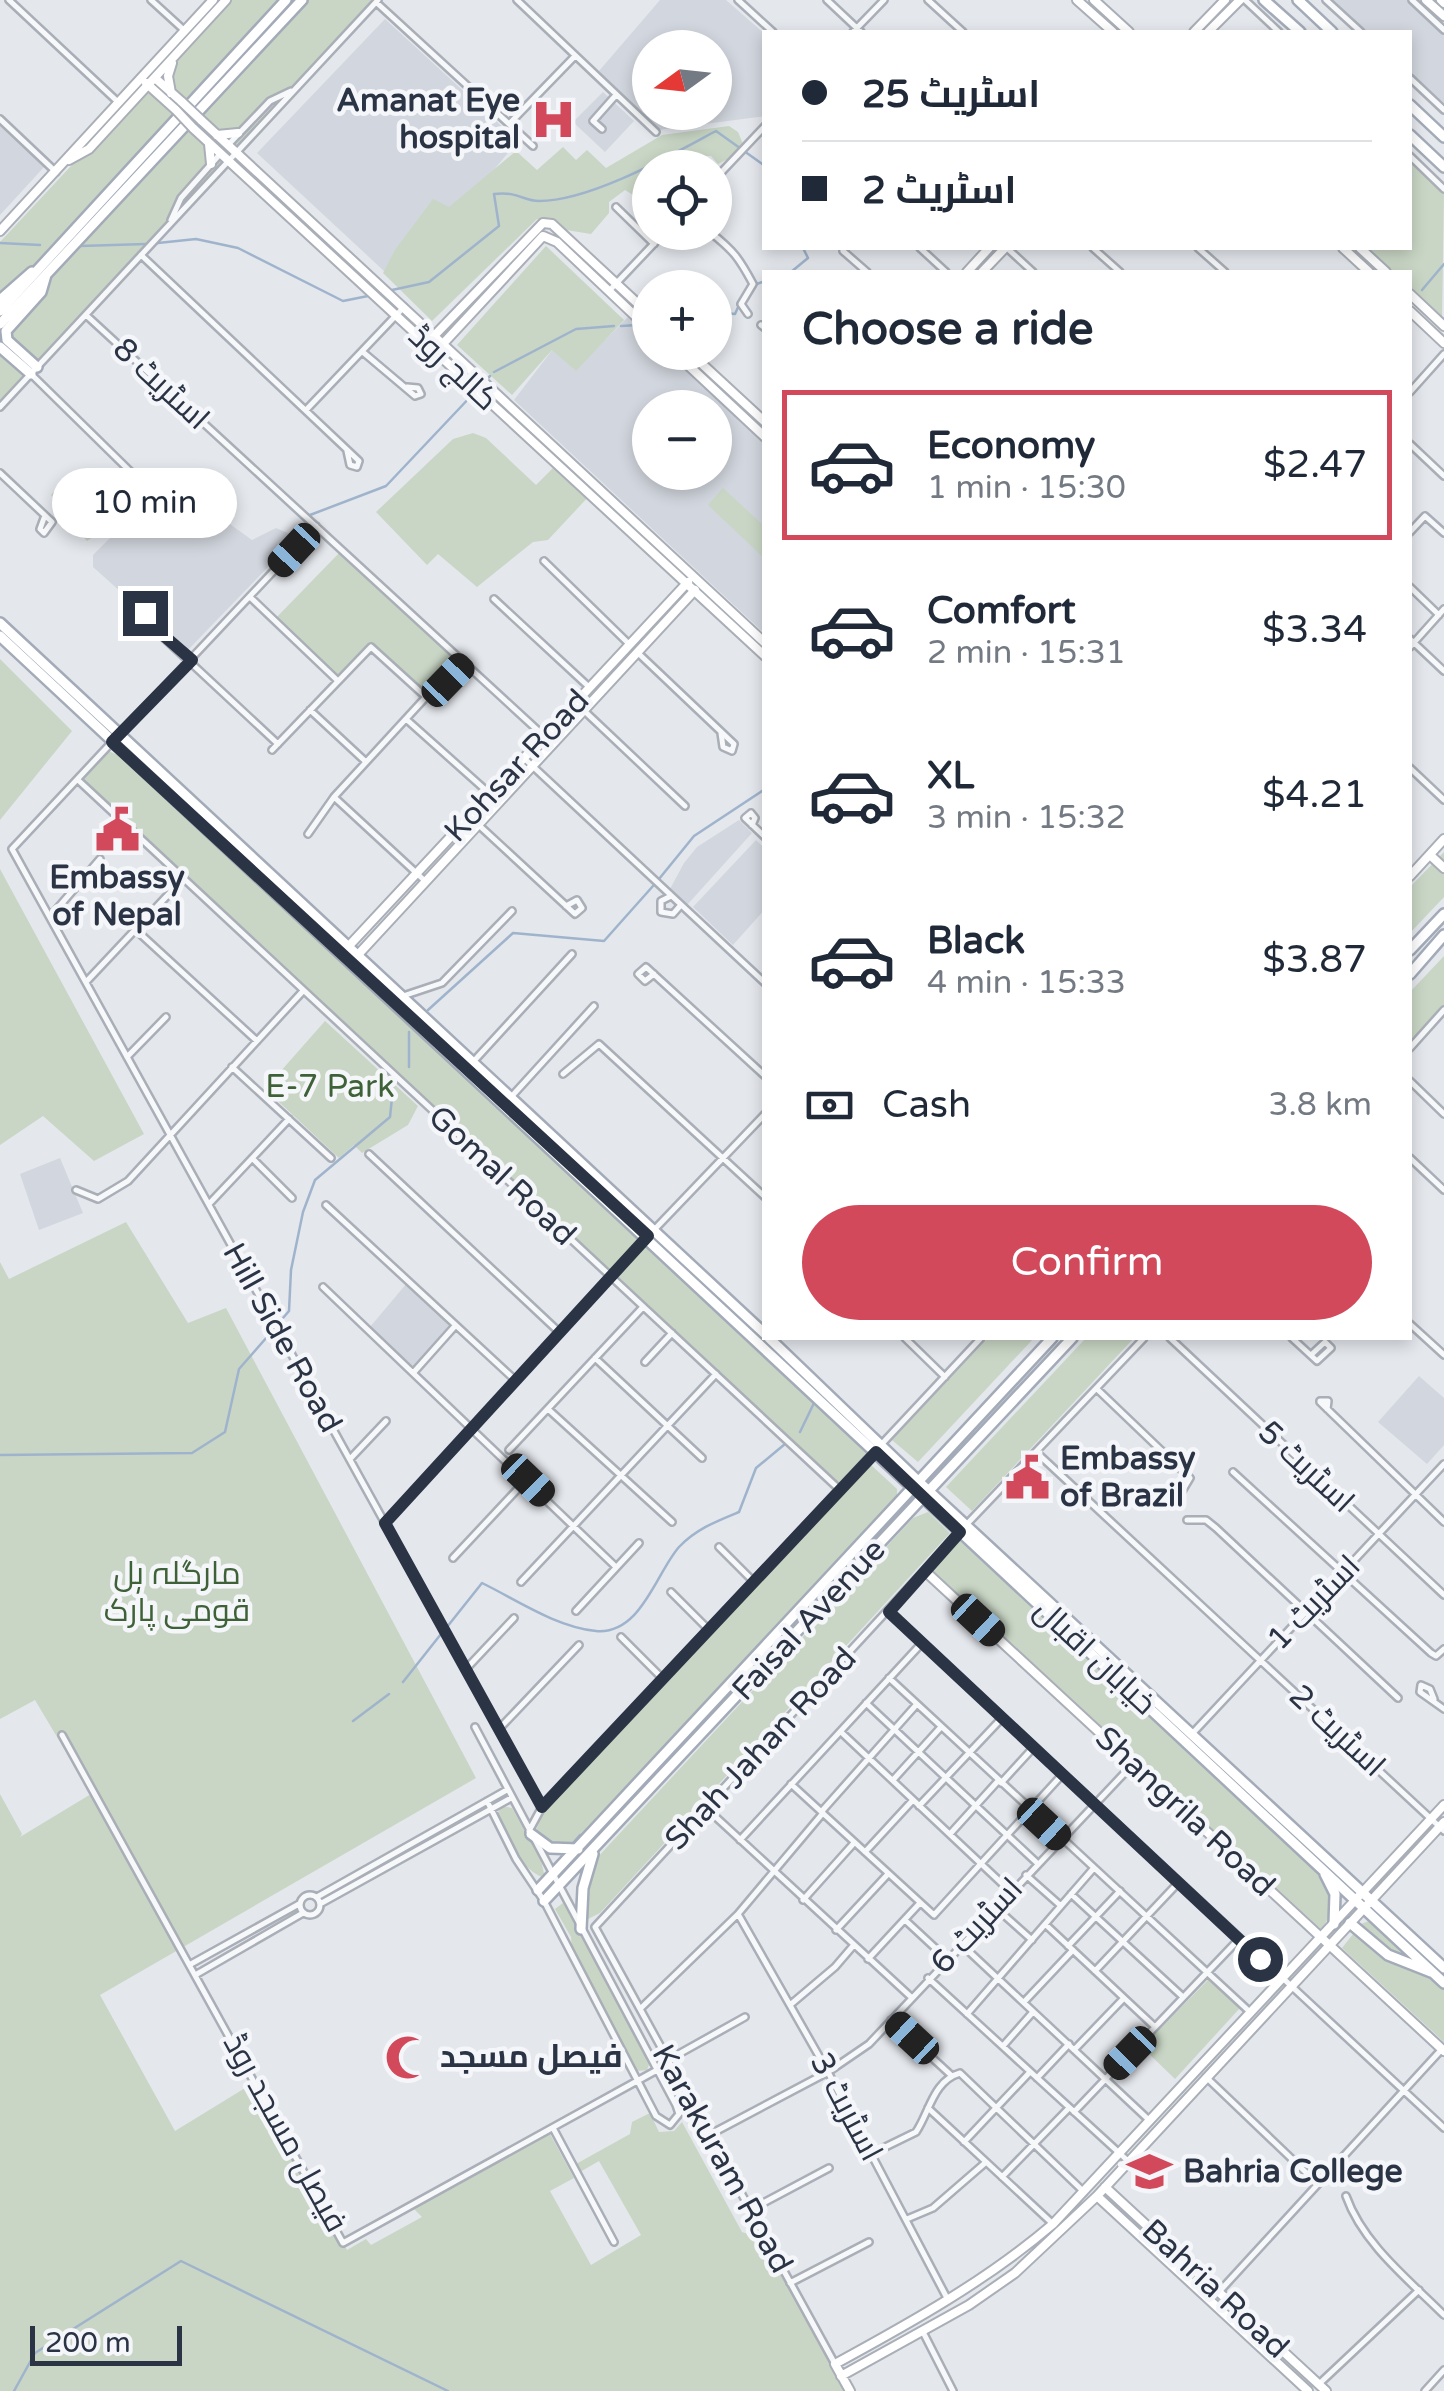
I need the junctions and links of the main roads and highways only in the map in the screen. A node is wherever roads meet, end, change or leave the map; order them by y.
1 (286, 0) edge
2 (305, 0) edge
3 (1264, 0) edge
4 (1298, 0) edge
5 (1298, 30) edge
6 (1330, 30) edge
7 (1412, 107) edge
8 (1412, 137) edge
9 (1444, 137) edge
10 (1444, 168) edge
11 (125, 183) junction
12 (44, 270) junction
13 (0, 300) edge
14 (0, 311) edge
15 (0, 324) edge
16 (0, 347) edge
17 (0, 623) edge
18 (0, 636) edge
19 (116, 738) junction
20 (1444, 914) edge
21 (1444, 935) edge
22 (1412, 948) edge
23 (344, 952) junction
24 (1412, 972) edge
25 (651, 1233) junction
26 (762, 1332) edge
27 (762, 1338) edge
28 (764, 1340) edge
29 (771, 1340) edge
30 (1050, 1340) edge
31 (1070, 1340) edge
32 (879, 1448) junction
33 (940, 1458) junction
34 (897, 1466) junction
35 (950, 1469) junction
36 (915, 1485) junction
37 (926, 1495) junction
38 (897, 1504) junction
39 (940, 1508) junction
40 (909, 1514) junction
41 (1189, 1738) junction
42 (530, 1833) road end
43 (597, 1847) junction
44 (580, 1848) junction
45 (1322, 1868) junction
46 (538, 1890) road end
47 (1364, 1900) junction
48 (544, 1901) road end
49 (1350, 1923) road end
50 (1334, 1924) road end
51 (582, 1930) road end
52 (1444, 1968) edge
53 (1434, 1973) junction
54 (1444, 1982) edge

1 - 11 main road
2 - 11 main road
3 - 5 main road
4 - 6 main road
7 - 9 main road
8 - 10 main road
11 - 12 main road
12 - 13 main road
12 - 14 main road
12 - 15 main road
12 - 16 main road
17 - 19 main road, خیابان اقبال
18 - 19 main road, خیابان اقبال
19 - 23 main road, خیابان اقبال
20 - 22 main road
21 - 24 main road
23 - 25 main road, خیابان اقبال
23 - 25 main road, خیابان اقبال
25 - 26 main road, خیابان اقبال
25 - 27 main road, خیابان اقبال
28 - 32 main road, خیابان اقبال
29 - 32 main road, خیابان اقبال
30 - 33 main road, Faisal Avenue
31 - 35 main road, Faisal Avenue
32 - 34 main road, خیابان اقبال
33 - 34 main road
33 - 36 main road, Faisal Avenue
34 - 36 main road, خیابان اقبال
34 - 38 main road
35 - 37 main road, Faisal Avenue
35 - 39 main road
36 - 37 main road, خیابان اقبال
36 - 38 main road, Faisal Avenue
37 - 39 main road, خیابان اقبال
37 - 40 main road, Faisal Avenue
38 - 44 main road, Faisal Avenue
39 - 40 main road
39 - 41 main road, خیابان اقبال
40 - 43 main road, Faisal Avenue
41 - 45 main road, خیابان اقبال
41 - 47 main road, خیابان اقبال
42 - 44 main road
43 - 48 main road, Faisal Avenue
43 - 51 main road
44 - 46 main road, Faisal Avenue
45 - 47 main road, خیابان اقبال
45 - 50 main road
47 - 52 main road, خیابان اقبال
47 - 53 main road, خیابان اقبال
49 - 53 main road
53 - 54 main road, خیابان اقبال

